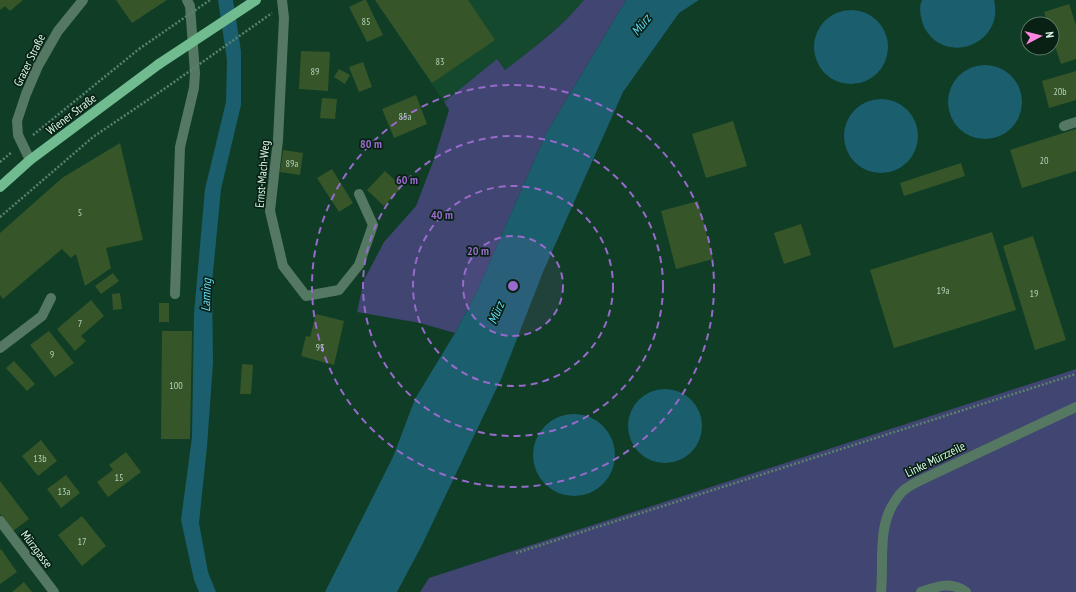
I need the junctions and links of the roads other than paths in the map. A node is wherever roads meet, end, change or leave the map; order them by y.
1 (83, 0) edge
2 (187, 0) edge
3 (256, 0) edge
4 (282, 0) edge
5 (1076, 122) edge
6 (1064, 126) dead end
7 (30, 160) junction
8 (0, 187) edge
9 (360, 194) dead end
10 (175, 294) dead end
11 (51, 298) dead end
12 (0, 348) edge
13 (1076, 407) edge
14 (0, 521) edge
15 (54, 592) edge
16 (882, 592) edge
17 (921, 592) edge
18 (966, 592) edge

1 - 7 street, Grazer Straße
2 - 10 street
3 - 7 main road, Wiener Straße, bridge
4 - 9 street, Ernst-Mach-Weg
5 - 6 street
7 - 8 main road, Wiener Straße
11 - 12 street
13 - 16 street, Linke Mürzzeile
14 - 15 street, Mürzgasse
17 - 18 street

